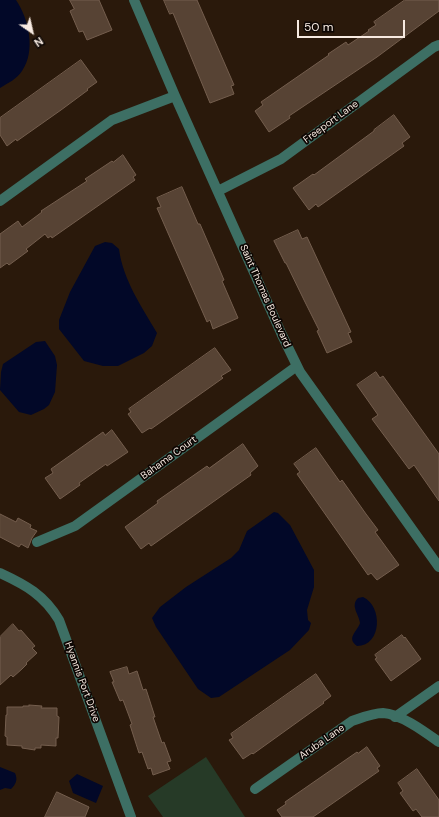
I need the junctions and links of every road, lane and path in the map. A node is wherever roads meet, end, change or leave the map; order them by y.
1 (134, 0) edge
2 (439, 45) edge
3 (175, 96) junction
4 (218, 191) junction
5 (0, 201) edge
6 (297, 366) junction
7 (37, 542) dead end
8 (439, 567) edge
9 (0, 573) edge
10 (439, 686) edge
11 (395, 716) junction
12 (439, 742) edge
13 (255, 789) dead end
14 (131, 817) edge

1 - 3 street, Saint Thomas Boulevard
2 - 4 street, Freeport Lane
3 - 4 street, Saint Thomas Boulevard
3 - 5 street
4 - 6 street, Saint Thomas Boulevard
6 - 7 street, Bahama Court
6 - 8 street, Saint Thomas Boulevard
9 - 14 street, Hyannis Port Drive
10 - 11 street
11 - 12 street, Aruba Lane
11 - 13 street, Aruba Lane

